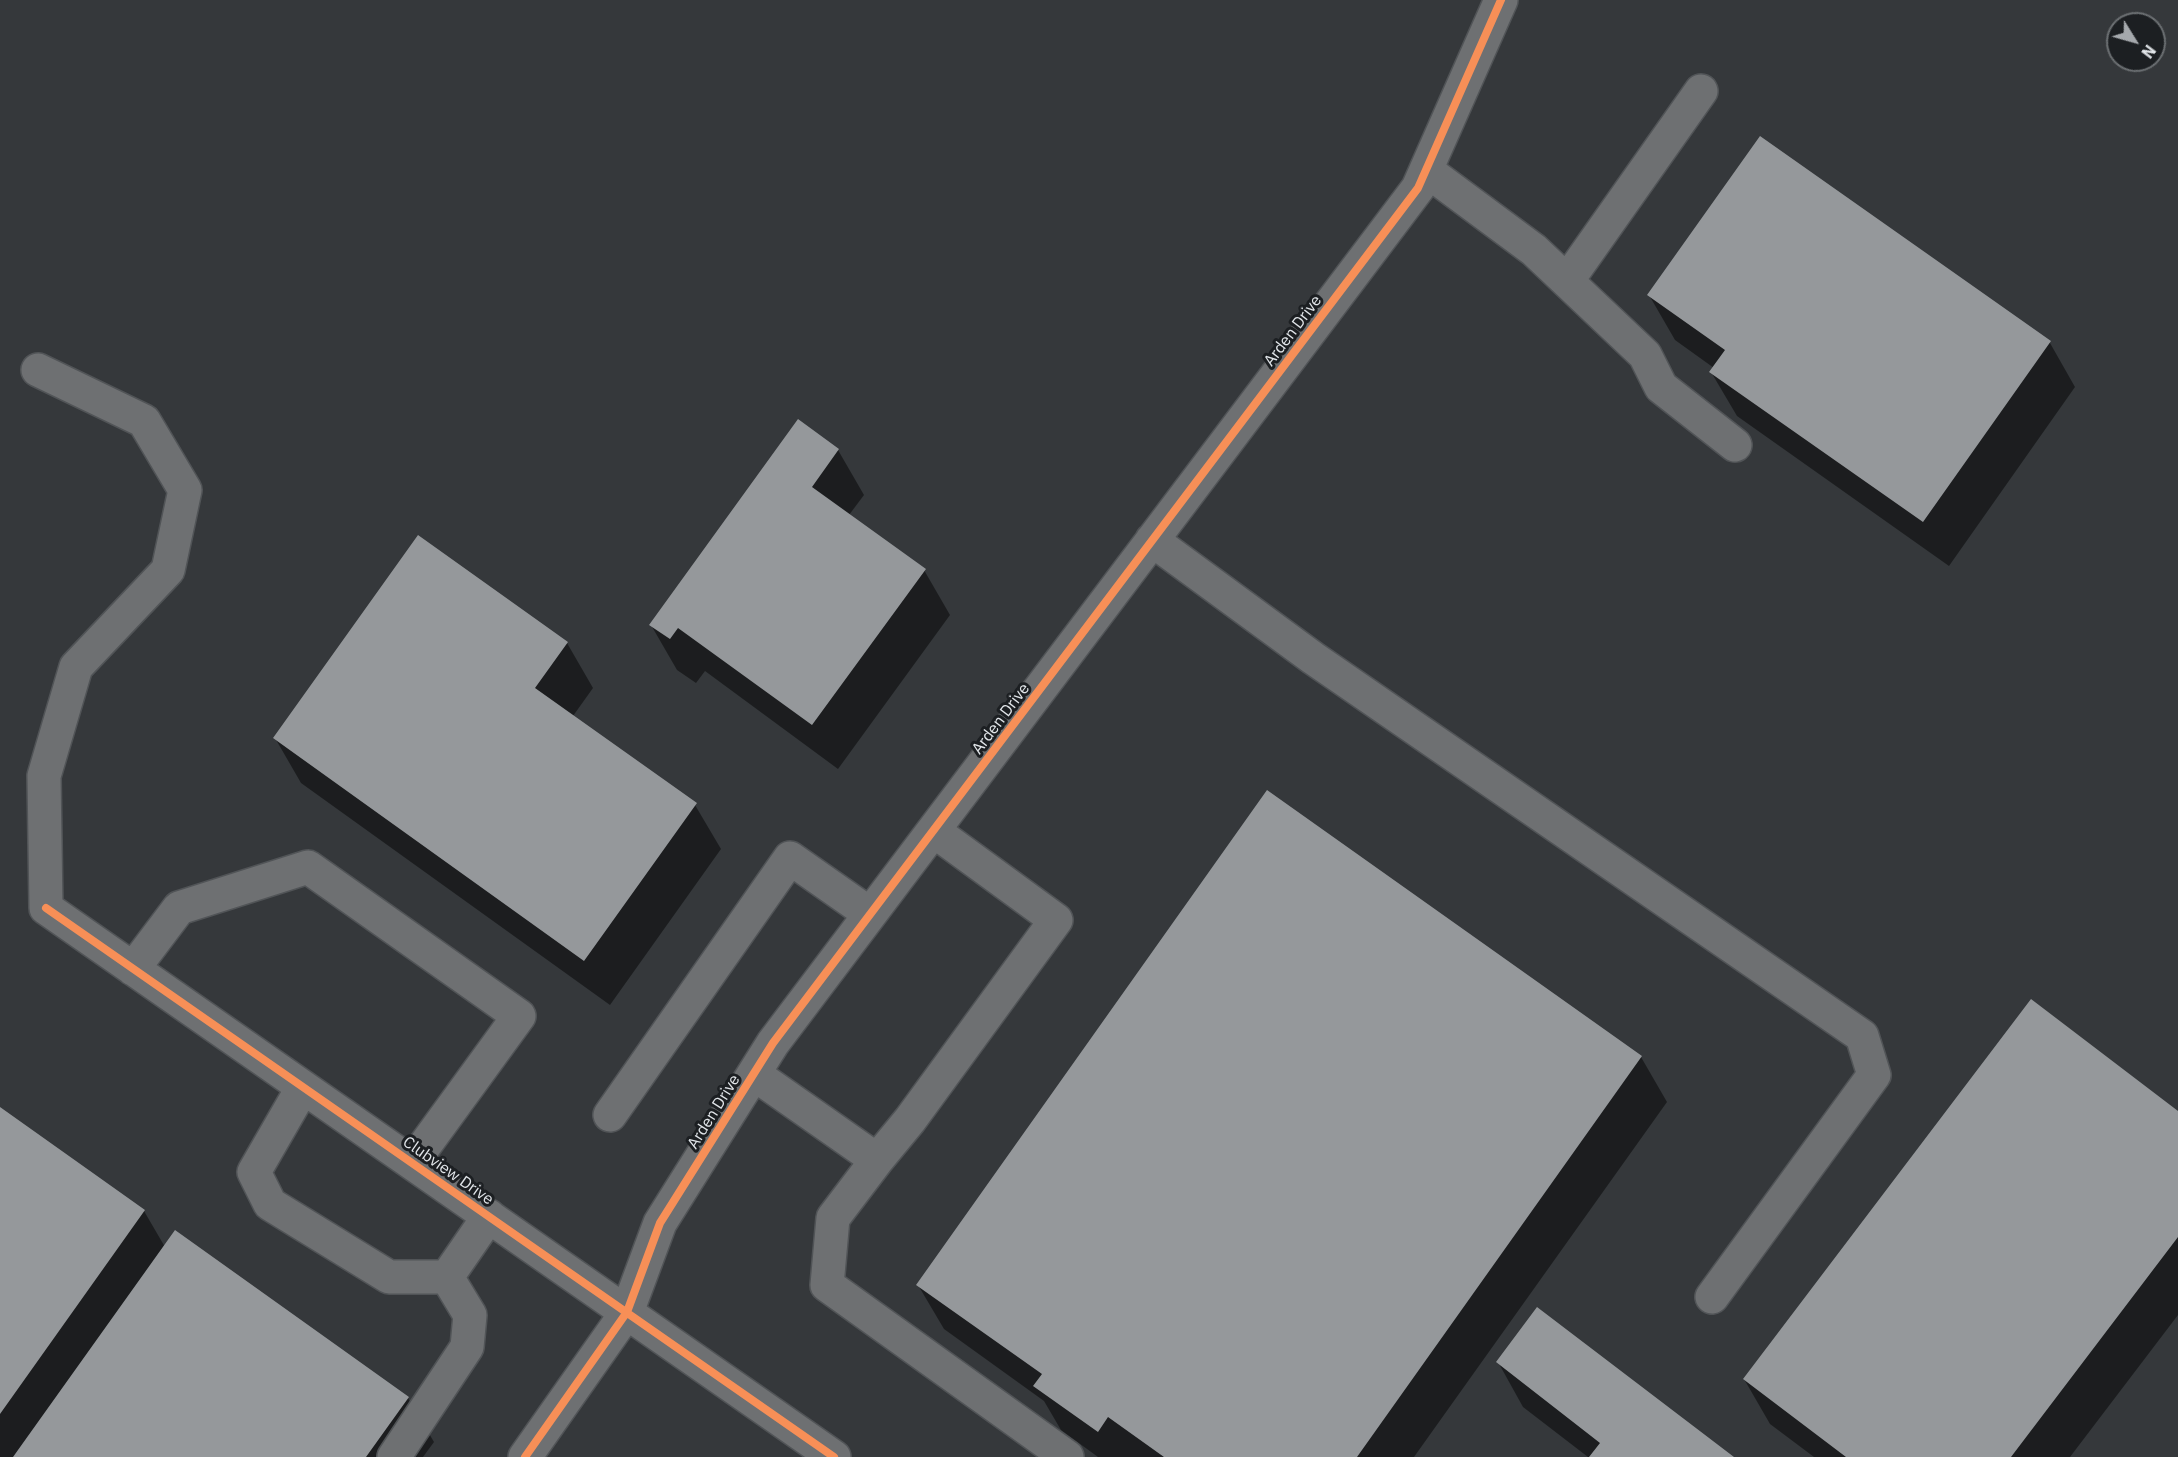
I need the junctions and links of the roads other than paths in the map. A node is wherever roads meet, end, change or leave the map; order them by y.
1 (1501, 0) edge
2 (1701, 91) dead end
3 (1426, 170) junction
4 (1567, 281) junction
5 (38, 370) dead end
6 (1735, 445) dead end
7 (1152, 540) junction
8 (934, 831) junction
9 (870, 914) junction
10 (134, 969) junction
11 (754, 1074) junction
12 (303, 1087) junction
13 (610, 1115) dead end
14 (877, 1160) junction
15 (412, 1163) junction
16 (489, 1216) junction
17 (447, 1277) junction
18 (1712, 1297) dead end
19 (627, 1312) junction
20 (394, 1457) edge
21 (525, 1457) edge
22 (834, 1457) edge
23 (1067, 1457) edge

1 - 3 street, Arden Drive
2 - 4 street
3 - 4 street
3 - 7 street, Arden Drive
4 - 6 street
5 - 10 street, Clubview Drive
7 - 8 street, Arden Drive
7 - 18 street
8 - 9 street, Arden Drive
8 - 14 street
9 - 11 street, Arden Drive
9 - 13 street
10 - 12 street, Clubview Drive
10 - 15 street
11 - 14 street
11 - 19 street, Arden Drive
12 - 15 street, Clubview Drive
12 - 17 street
14 - 23 street
15 - 16 street, Clubview Drive
16 - 17 street
16 - 19 street, Clubview Drive
17 - 20 street
19 - 21 street, Arden Drive
19 - 22 street, Clubview Drive

